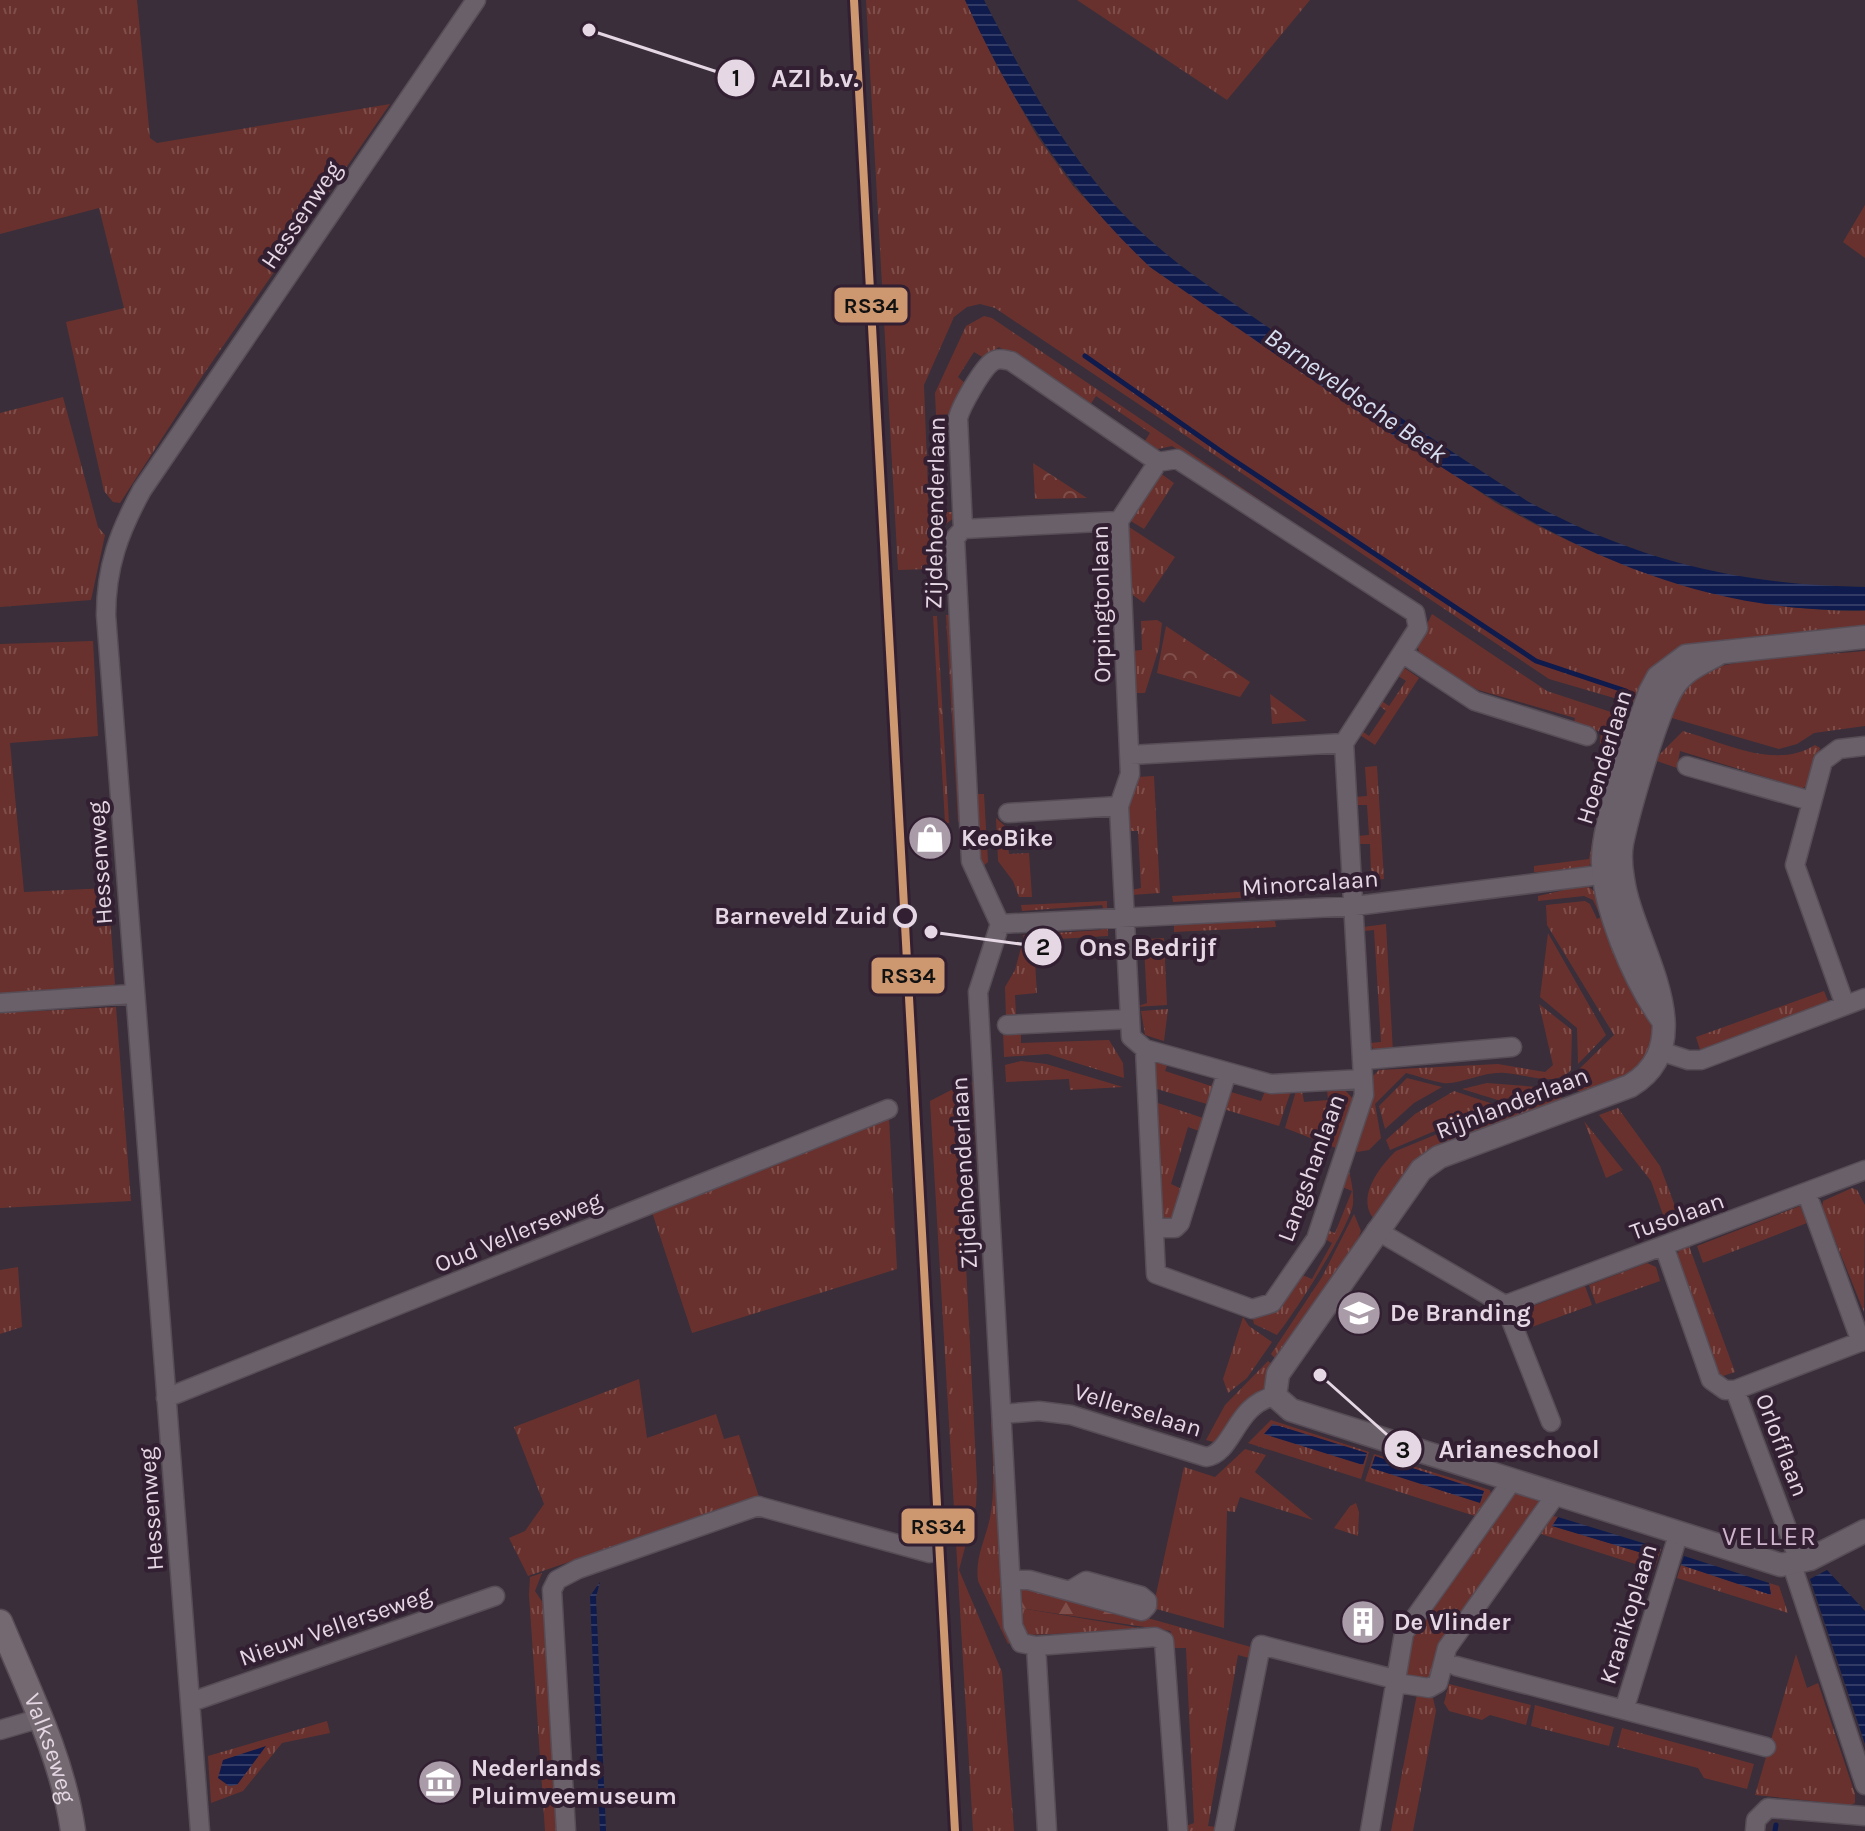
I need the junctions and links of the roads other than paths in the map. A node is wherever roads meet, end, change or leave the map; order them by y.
1 (476, 0) edge
2 (1158, 462) junction
3 (1119, 521) junction
4 (963, 529) junction
5 (1865, 637) edge
6 (1402, 653) junction
7 (1587, 736) dead end
8 (1344, 743) junction
9 (1865, 746) edge
10 (1130, 755) junction
11 (1687, 766) dead end
12 (1811, 801) junction
13 (1119, 806) junction
14 (1008, 813) dead end
15 (1612, 873) junction
16 (1355, 906) junction
17 (1126, 917) junction
18 (1000, 924) junction
19 (133, 994) junction
20 (1865, 998) edge
21 (0, 1003) edge
22 (1845, 1005) junction
23 (1130, 1019) junction
24 (1007, 1025) dead end
25 (1512, 1047) dead end
26 (1145, 1049) junction
27 (1660, 1051) junction
28 (1364, 1069) junction
29 (1227, 1072) junction
30 (888, 1109) dead end
31 (1863, 1176) edge
32 (1807, 1194) junction
33 (1154, 1228) junction
34 (1376, 1230) junction
35 (1664, 1246) junction
36 (1505, 1305) junction
37 (1863, 1341) edge
38 (1735, 1390) junction
39 (1275, 1396) junction
40 (166, 1398) junction
41 (1002, 1414) junction
42 (1551, 1422) dead end
43 (1512, 1481) junction
44 (1555, 1496) junction
45 (1865, 1531) edge
46 (1679, 1532) junction
47 (930, 1553) dead end
48 (1796, 1564) junction
49 (1011, 1580) junction
50 (1071, 1590) dead end
51 (495, 1596) dead end
52 (0, 1622) edge
53 (1036, 1646) junction
54 (1456, 1666) dead end
55 (1395, 1681) junction
56 (191, 1702) junction
57 (1624, 1710) junction
58 (41, 1718) junction
59 (0, 1730) edge
60 (1766, 1747) dead end
61 (1865, 1785) edge
62 (1800, 1811) junction
63 (1865, 1816) edge
64 (73, 1831) edge
65 (200, 1831) edge
66 (566, 1831) edge
67 (1047, 1831) edge
68 (1178, 1831) edge
69 (1224, 1831) edge
70 (1370, 1831) edge
71 (1755, 1831) edge
72 (1798, 1831) edge

1 - 19 street, Hessenweg
2 - 3 street, Orpingtonlaan
2 - 4 street, Zijdehoenderlaan
2 - 6 street, Zijdehoenderlaan
3 - 4 street
3 - 10 street, Orpingtonlaan
4 - 18 street, Zijdehoenderlaan
5 - 15 street, Hoenderlaan
6 - 7 street
6 - 8 street
8 - 10 street
8 - 16 street, Langshanlaan
9 - 12 street
10 - 13 street, Orpingtonlaan
11 - 12 street
12 - 22 street
13 - 14 street
13 - 17 street, Orpingtonlaan
15 - 16 street, Minorcalaan
15 - 27 street, Hoenderlaan
16 - 17 street, Minorcalaan
16 - 28 street, Langshanlaan
17 - 18 street, Minorcalaan
17 - 23 street, Orpingtonlaan
18 - 41 street, Zijdehoenderlaan
19 - 21 street
19 - 40 street, Hessenweg
20 - 22 street
22 - 27 street
23 - 24 street
23 - 26 street
25 - 28 street
26 - 29 street
26 - 33 street
27 - 34 street, Rijnlanderlaan
28 - 29 street
28 - 33 street, Langshanlaan
29 - 33 street
30 - 40 street, Oud Vellerseweg
31 - 32 street, Tusolaan
32 - 35 street, Tusolaan
32 - 37 street, Orlofflaan
34 - 36 street
34 - 39 street, Rijnlanderlaan
35 - 36 street, Tusolaan
35 - 38 street, Orlofflaan
36 - 42 street
37 - 38 street, Orlofflaan
38 - 48 street, Orlofflaan
39 - 41 street, Vellerselaan
39 - 43 street
40 - 56 street, Hessenweg
41 - 49 street, Zijdehoenderlaan
43 - 44 street
43 - 55 street
44 - 46 street
44 - 55 street
45 - 48 street
46 - 48 street
46 - 57 street, Kraaikoplaan
47 - 66 street
48 - 61 street, Orlofflaan
49 - 50 street
49 - 53 street, Zijdehoenderlaan
51 - 56 street, Nieuw Vellerseweg
52 - 58 main road, Valkseweg
53 - 67 street
53 - 68 street
54 - 57 street, Kraaikoplaan
55 - 69 street
55 - 70 street
56 - 65 street, Hessenweg
57 - 60 street, Kraaikoplaan
58 - 59 street
58 - 64 main road, Valkseweg
62 - 63 street
62 - 71 street
62 - 72 street

